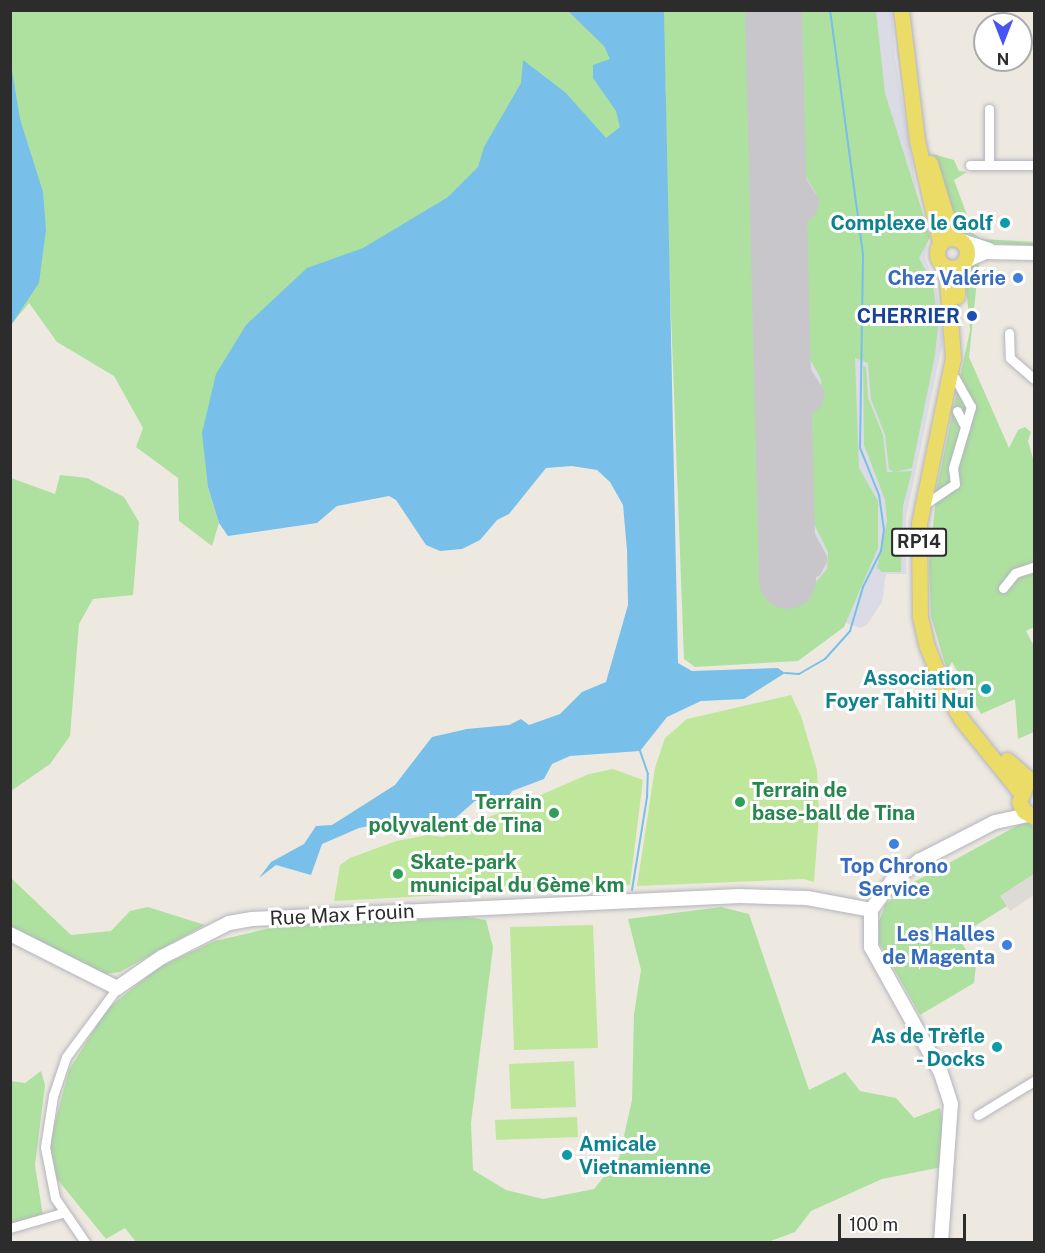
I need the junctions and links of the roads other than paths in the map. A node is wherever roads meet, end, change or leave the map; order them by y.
1 (901, 10) edge
2 (908, 10) edge
3 (989, 109) dead end
4 (970, 165) dead end
5 (989, 165) junction
6 (1035, 165) edge
7 (959, 240) junction
8 (940, 243) junction
9 (997, 252) junction
10 (1035, 253) edge
11 (956, 265) junction
12 (1009, 333) dead end
13 (955, 378) junction
14 (1035, 380) edge
15 (957, 411) dead end
16 (965, 427) junction
17 (928, 502) junction
18 (1033, 567) edge
19 (1003, 588) dead end
20 (1026, 789) edge
21 (1031, 816) edge
22 (996, 822) junction
23 (871, 910) junction
24 (10, 934) edge
25 (117, 988) junction
26 (1035, 1081) edge
27 (978, 1114) dead end
28 (62, 1213) junction
29 (10, 1228) edge
30 (85, 1242) edge
31 (941, 1242) edge

1 - 8 main road
2 - 7 main road
3 - 5 street
4 - 5 street
5 - 6 street
7 - 8 main road
7 - 9 street
7 - 11 main road
8 - 11 main road
9 - 10 street
9 - 11 street
11 - 13 main road, RP14
11 - 20 main road, RP14
12 - 14 street
13 - 16 street
13 - 17 main road, RP14
15 - 16 street
16 - 17 street
17 - 20 main road, RP14
18 - 19 street
20 - 21 main road
20 - 22 street
21 - 22 street
22 - 23 street
23 - 25 street, Rue Max Frouin
23 - 31 street
24 - 25 street
25 - 28 street
26 - 27 street
28 - 29 street
28 - 30 street

